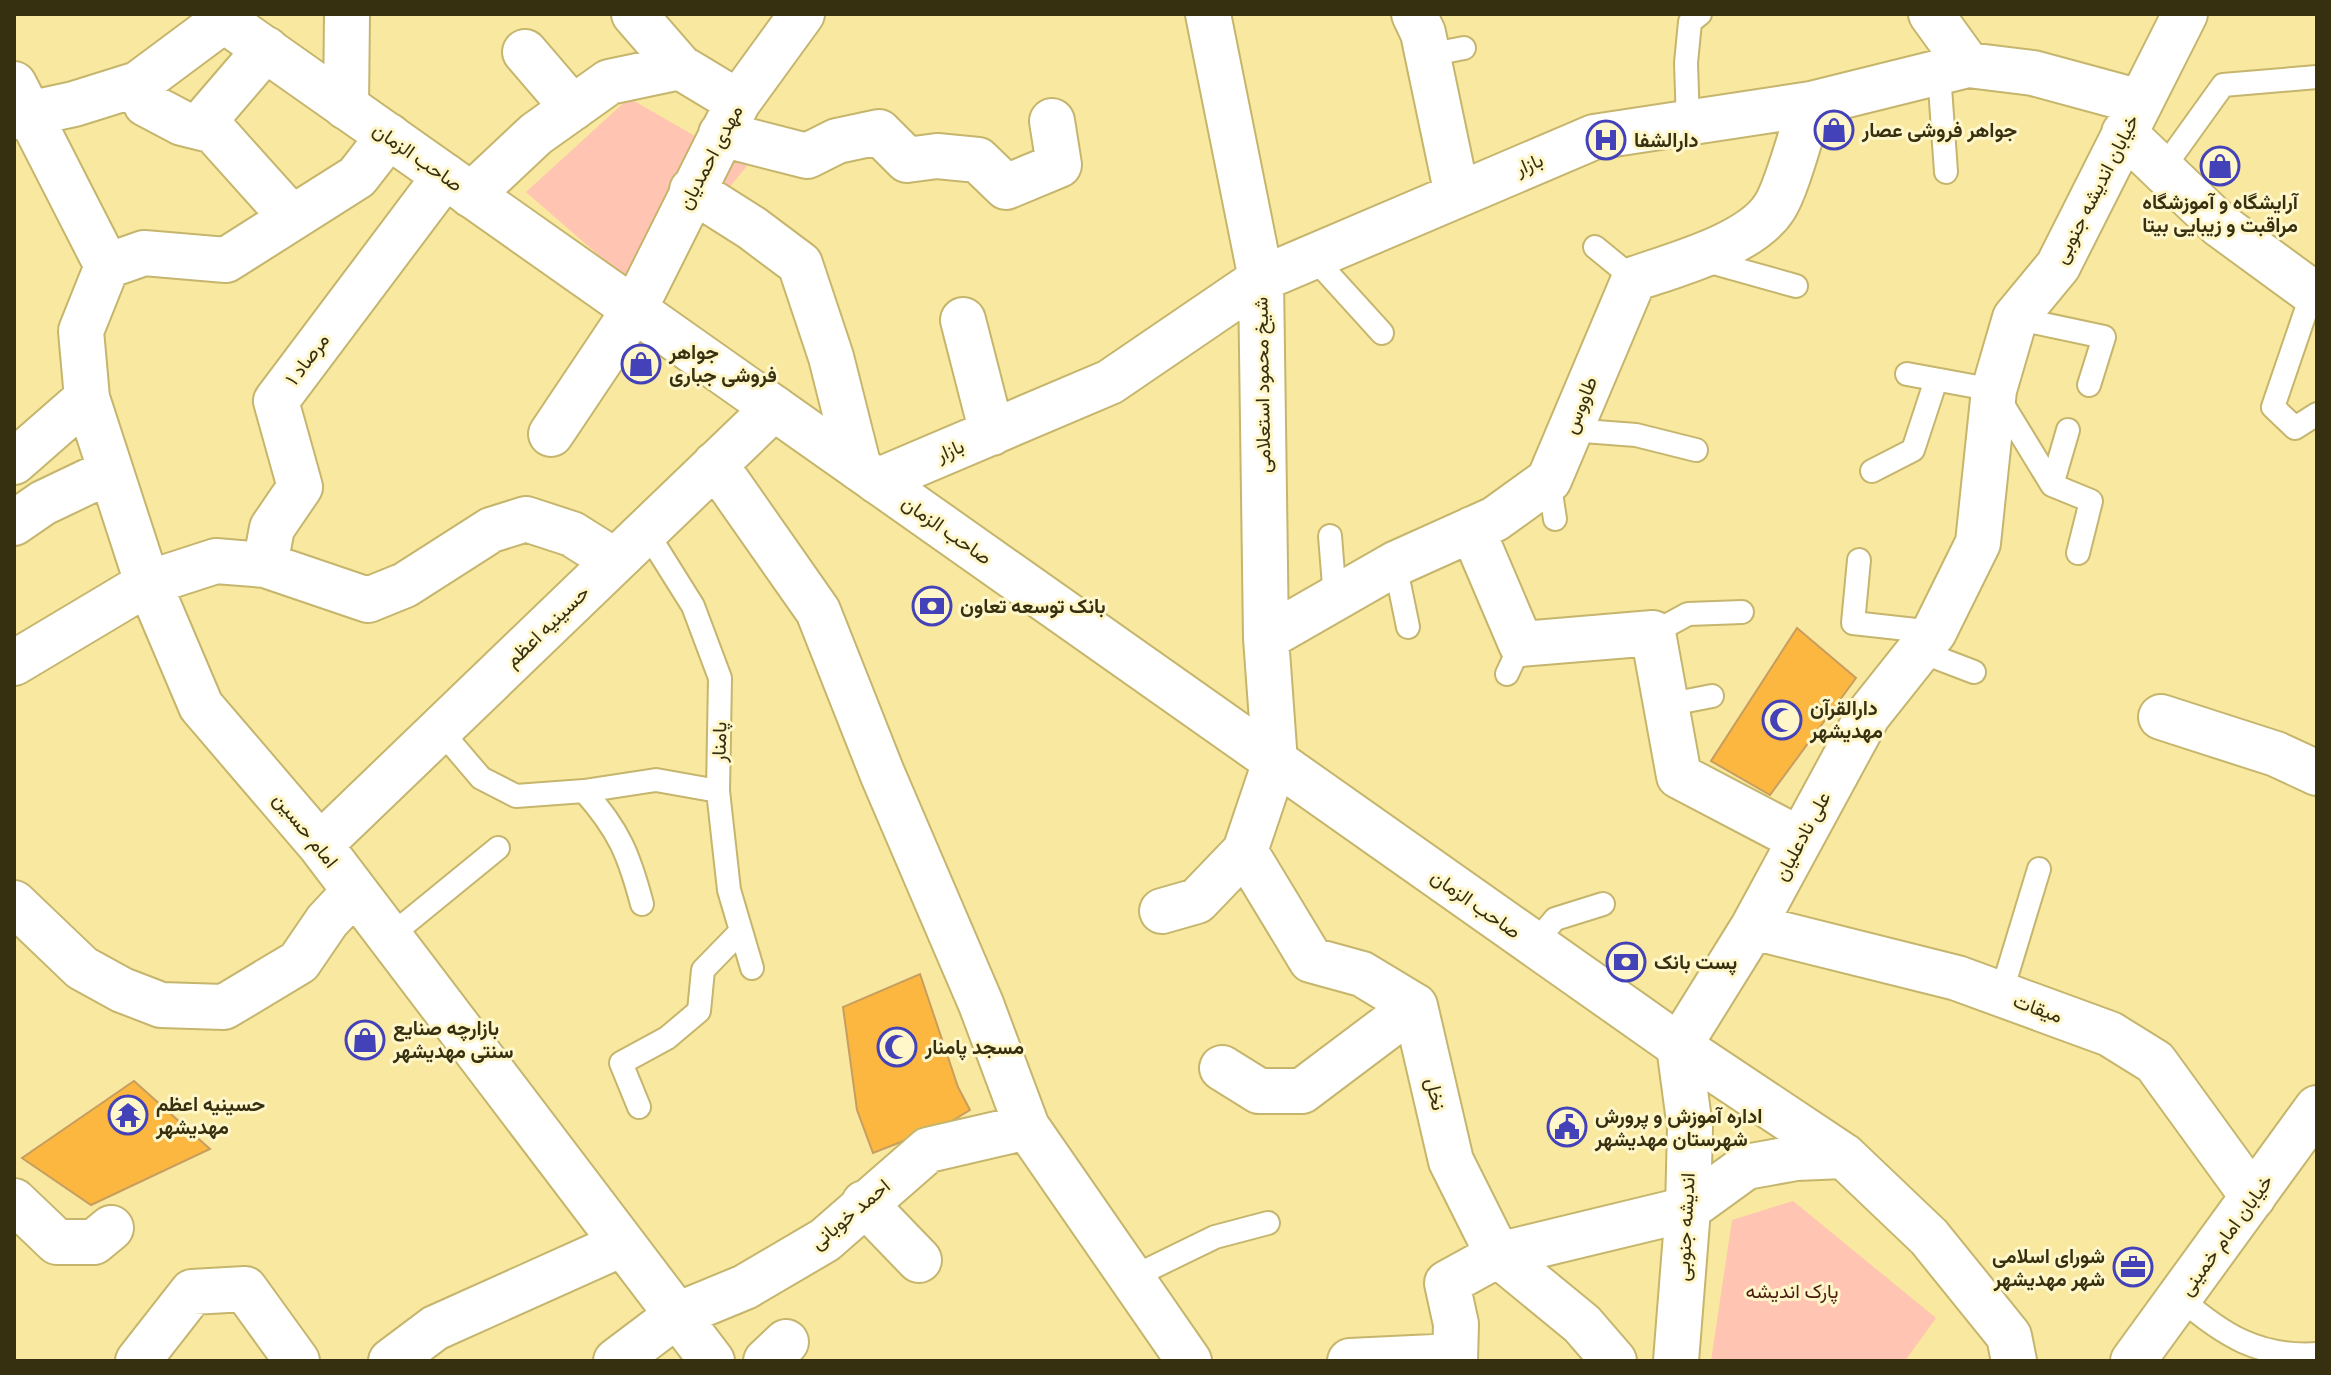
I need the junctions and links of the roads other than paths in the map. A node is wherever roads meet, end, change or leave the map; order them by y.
1 (347, 14) edge
2 (634, 14) edge
3 (802, 14) edge
4 (1208, 14) edge
5 (1414, 14) edge
6 (1700, 14) edge
7 (2185, 14) edge
8 (220, 17) edge
9 (1947, 39) edge
10 (266, 49) junction
11 (525, 52) dead end
12 (680, 67) junction
13 (2317, 77) edge
14 (138, 84) junction
15 (1811, 104) junction
16 (346, 107) junction
17 (573, 108) junction
18 (730, 118) junction
19 (2132, 118) junction
20 (1052, 121) dead end
21 (21, 122) edge
22 (1688, 123) junction
23 (199, 127) junction
24 (389, 136) junction
25 (2162, 170) junction
26 (1946, 172) dead end
27 (458, 185) junction
28 (692, 190) junction
29 (1457, 195) junction
30 (292, 218) junction
31 (1595, 247) dead end
32 (1313, 257) junction
33 (1694, 258) junction
34 (125, 260) junction
35 (1261, 279) junction
36 (1634, 279) junction
37 (1796, 286) dead end
38 (2316, 289) edge
39 (634, 310) junction
40 (2015, 318) junction
41 (963, 320) dead end
42 (1382, 333) dead end
43 (1907, 374) dead end
44 (1936, 380) junction
45 (2089, 385) dead end
46 (1994, 390) junction
47 (87, 398) junction
48 (774, 408) junction
49 (2317, 414) edge
50 (1570, 430) junction
51 (2068, 430) dead end
52 (992, 433) junction
53 (551, 434) dead end
54 (1696, 450) dead end
55 (14, 462) edge
56 (715, 464) junction
57 (110, 471) junction
58 (1872, 471) dead end
59 (868, 474) junction
60 (2052, 485) junction
61 (14, 523) edge
62 (1472, 529) junction
63 (646, 531) junction
64 (1330, 536) dead end
65 (2078, 553) dead end
66 (1859, 560) dead end
67 (615, 561) junction
68 (1395, 564) junction
69 (265, 565) junction
70 (148, 583) junction
71 (1335, 598) junction
72 (1742, 612) dead end
73 (1408, 627) dead end
74 (1653, 633) junction
75 (1266, 638) junction
76 (1927, 641) junction
77 (14, 663) edge
78 (1974, 672) dead end
79 (1712, 696) dead end
80 (1666, 705) junction
81 (2161, 717) dead end
82 (440, 730) junction
83 (1275, 762) junction
84 (2317, 773) edge
85 (584, 791) junction
86 (718, 791) junction
87 (1799, 839) junction
88 (320, 845) junction
89 (498, 848) dead end
90 (1245, 851) junction
91 (2039, 869) dead end
92 (354, 892) junction
93 (14, 903) edge
94 (642, 904) dead end
95 (1603, 904) dead end
96 (1162, 911) dead end
97 (1753, 927) junction
98 (741, 931) junction
99 (389, 937) junction
100 (1534, 944) junction
101 (752, 968) dead end
102 (2001, 994) junction
103 (1415, 1006) junction
104 (1679, 1046) junction
105 (1222, 1068) dead end
106 (639, 1107) dead end
107 (2317, 1108) edge
108 (1027, 1127) junction
109 (1844, 1156) junction
110 (2253, 1197) junction
111 (14, 1201) edge
112 (864, 1203) junction
113 (1688, 1209) junction
114 (1268, 1223) dead end
115 (111, 1228) dead end
116 (622, 1244) junction
117 (1498, 1255) junction
118 (919, 1260) dead end
119 (1133, 1277) junction
120 (2180, 1298) junction
121 (677, 1315) junction
122 (2317, 1354) edge
123 (1455, 1358) edge
124 (138, 1361) edge
125 (297, 1361) edge
126 (391, 1361) edge
127 (616, 1361) edge
128 (712, 1361) edge
129 (1189, 1361) edge
130 (1350, 1361) edge
131 (1614, 1361) edge
132 (1676, 1361) edge
133 (2014, 1361) edge
134 (2133, 1361) edge

1 - 16 street
2 - 12 street
3 - 18 street, مهدی احمدیان
4 - 35 street, شیخ محمود استعلامی
5 - 29 street
6 - 22 lane
7 - 19 street
8 - 10 street, صاحب الزمان
8 - 14 street
9 - 15 street, بازار
9 - 19 street, بازار
9 - 26 lane
10 - 16 street, صاحب الزمان
10 - 23 street
11 - 17 street
12 - 17 street
12 - 18 street
13 - 25 lane
14 - 21 street
14 - 23 street
15 - 22 street, بازار
15 - 33 street
16 - 24 street, صاحب الزمان
17 - 27 street
18 - 20 street
18 - 28 street, مهدی احمدیان
19 - 25 street
19 - 40 street, خیابان اندیشه جنوبی
21 - 34 street
22 - 29 street, بازار
23 - 30 street
24 - 27 street, صاحب الزمان
24 - 30 street
25 - 38 street
27 - 39 street, صاحب الزمان
27 - 69 street, مرصاد ۱
28 - 39 street, مهدی احمدیان
28 - 59 street
29 - 32 street, بازار
30 - 34 street
31 - 36 lane
32 - 35 street, بازار
32 - 42 lane
33 - 36 street
33 - 37 lane
34 - 47 street, امام حسین
35 - 52 street, بازار
35 - 75 street, شیخ محمود استعلامی
36 - 50 street, طاووس
38 - 49 lane
39 - 48 street, صاحب الزمان
39 - 53 street, مهدی احمدیان
40 - 45 lane
40 - 46 street, خیابان اندیشه جنوبی
41 - 52 street
43 - 44 lane
44 - 46 lane
44 - 58 lane
46 - 60 lane
46 - 76 street, خیابان اندیشه جنوبی
47 - 55 street
47 - 57 street, امام حسین
48 - 56 street, حسینیه اعظم
48 - 59 street, صاحب الزمان
50 - 54 lane
50 - 62 street, طاووس
51 - 60 lane
52 - 59 street, بازار
56 - 63 street, حسینیه اعظم
56 - 108 street
57 - 61 street
57 - 70 street, امام حسین
59 - 83 street, صاحب الزمان
60 - 65 lane
62 - 68 street, طاووس
62 - 74 street
63 - 67 street, حسینیه اعظم
63 - 86 lane, پامنار
64 - 71 lane
66 - 76 lane
67 - 69 street
67 - 82 street, حسینیه اعظم
68 - 71 street, طاووس
68 - 73 lane
69 - 70 street
70 - 77 street
70 - 88 street, امام حسین
71 - 75 street, طاووس
72 - 74 lane
74 - 80 street
75 - 83 street, شیخ محمود استعلامی
76 - 78 lane
76 - 87 street, علی نادعلیان
79 - 80 lane
80 - 87 street
81 - 84 street
82 - 85 lane
82 - 88 street, حسینیه اعظم
83 - 90 street
83 - 100 street, صاحب الزمان
85 - 86 lane
85 - 94 lane
86 - 98 lane, پامنار
87 - 97 street, علی نادعلیان
88 - 92 street, امام حسین
89 - 99 lane
90 - 96 street
90 - 103 street
91 - 102 lane
92 - 93 street
92 - 99 street, امام حسین
95 - 100 lane
97 - 102 street, میقات
97 - 104 street, علی نادعلیان
98 - 101 lane, پامنار
98 - 106 lane
99 - 116 street, امام حسین
100 - 104 street, صاحب الزمان
102 - 110 street, میقات
103 - 105 street
103 - 117 street, نخل
104 - 109 street, صاحب الزمان
104 - 113 street, اندیشه جنوبی
107 - 110 street, خیابان امام خمینی
108 - 112 street, احمد خوبانی
108 - 119 street
109 - 113 street
109 - 133 street, صاحب الزمان
110 - 120 street, خیابان امام خمینی
111 - 115 street
112 - 118 street
112 - 121 street, احمد خوبانی
113 - 117 street
113 - 132 street, اندیشه جنوبی
114 - 119 lane
116 - 121 street, امام حسین
116 - 126 street
117 - 123 street
117 - 131 street, نخل
119 - 129 street
120 - 122 lane
120 - 134 street, خیابان امام خمینی
121 - 127 street, احمد خوبانی
121 - 128 street, امام حسین
123 - 130 street
124 - 125 street

